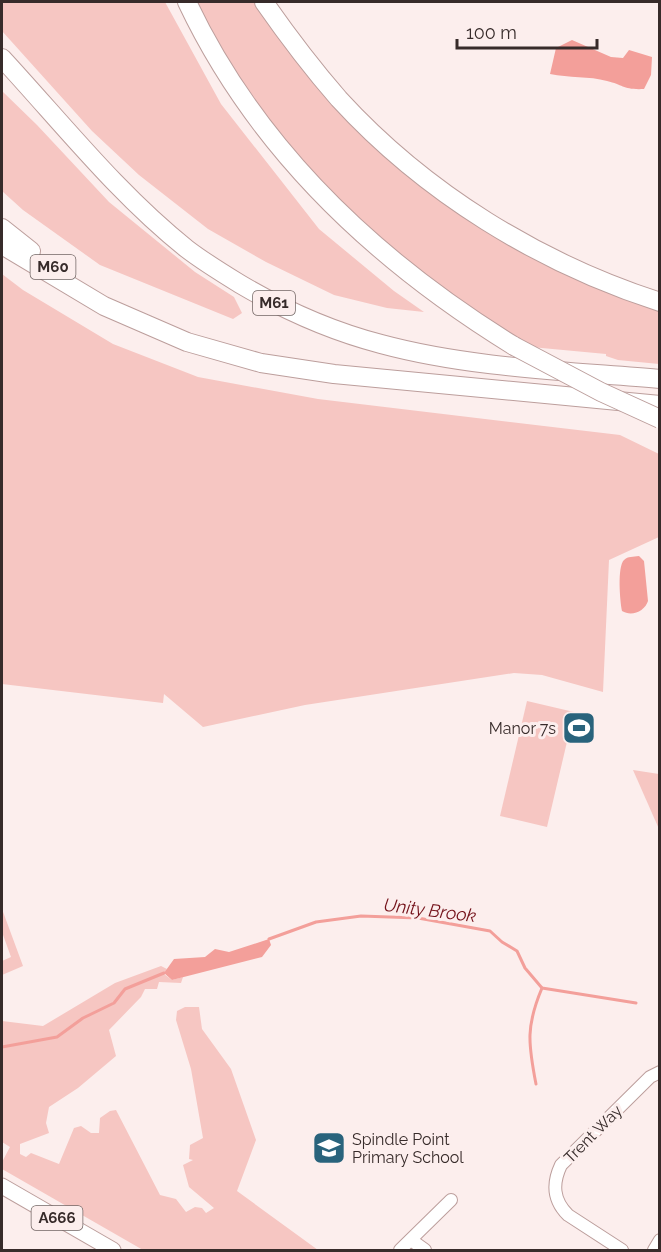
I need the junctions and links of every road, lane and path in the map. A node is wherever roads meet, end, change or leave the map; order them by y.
1 (187, 2) edge
2 (264, 2) edge
3 (2, 48) edge
4 (2, 57) edge
5 (32, 90) junction
6 (2, 228) edge
7 (2, 245) edge
8 (660, 302) edge
9 (104, 306) junction
10 (660, 379) edge
11 (660, 405) edge
12 (660, 419) edge
13 (660, 1072) edge
14 (2, 1186) edge
15 (451, 1200) dead end
16 (411, 1240) junction
17 (660, 1240) edge
18 (617, 1249) edge
19 (113, 1251) edge
20 (400, 1251) edge
21 (425, 1251) edge
22 (654, 1251) edge

1 - 12 highway, bridge
2 - 8 highway
3 - 5 highway
4 - 5 highway
5 - 10 highway, M61
6 - 9 highway, M60
7 - 9 highway, M60
9 - 11 highway
13 - 18 street, Trent Way
14 - 19 main road, A666
15 - 16 street
16 - 20 street
16 - 21 street
17 - 22 street

